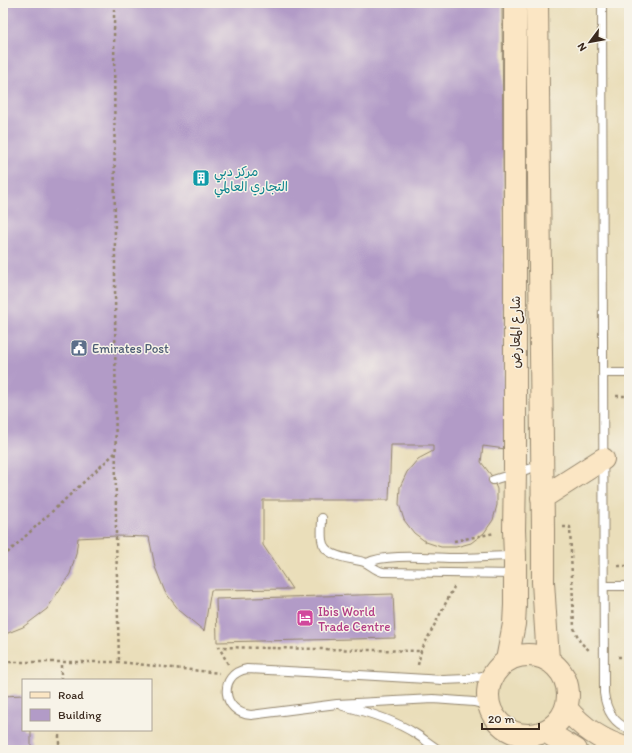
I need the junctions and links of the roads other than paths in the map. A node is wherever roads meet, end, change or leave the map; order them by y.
1 (515, 3) edge
2 (537, 3) edge
3 (602, 3) edge
4 (603, 373) junction
5 (629, 373) edge
6 (603, 459) junction
7 (542, 464) junction
8 (515, 472) junction
9 (493, 480) dead end
10 (542, 498) junction
11 (322, 518) dead end
12 (367, 563) junction
13 (515, 565) junction
14 (604, 586) junction
15 (629, 586) edge
16 (548, 660) junction
17 (500, 667) junction
18 (337, 704) junction
19 (489, 706) junction
20 (566, 708) junction
21 (629, 729) edge
22 (546, 731) junction
23 (629, 749) edge
24 (439, 750) edge
25 (576, 750) edge

1 - 8 street, شارع المعارض
2 - 7 street, شارع المعارض
3 - 4 lane
4 - 5 lane
4 - 6 lane
6 - 10 street
6 - 14 lane
7 - 8 lane
7 - 10 street, شارع المعارض
8 - 9 lane
8 - 13 street, شارع المعارض
10 - 16 street, شارع المعارض
11 - 12 lane
12 - 13 lane
12 - 13 lane
13 - 17 street, شارع المعارض
14 - 15 lane
14 - 21 lane
16 - 17 street
16 - 20 street
17 - 18 lane
17 - 19 street
18 - 19 lane
18 - 24 lane
19 - 22 street
20 - 22 street
20 - 23 street
22 - 25 street

